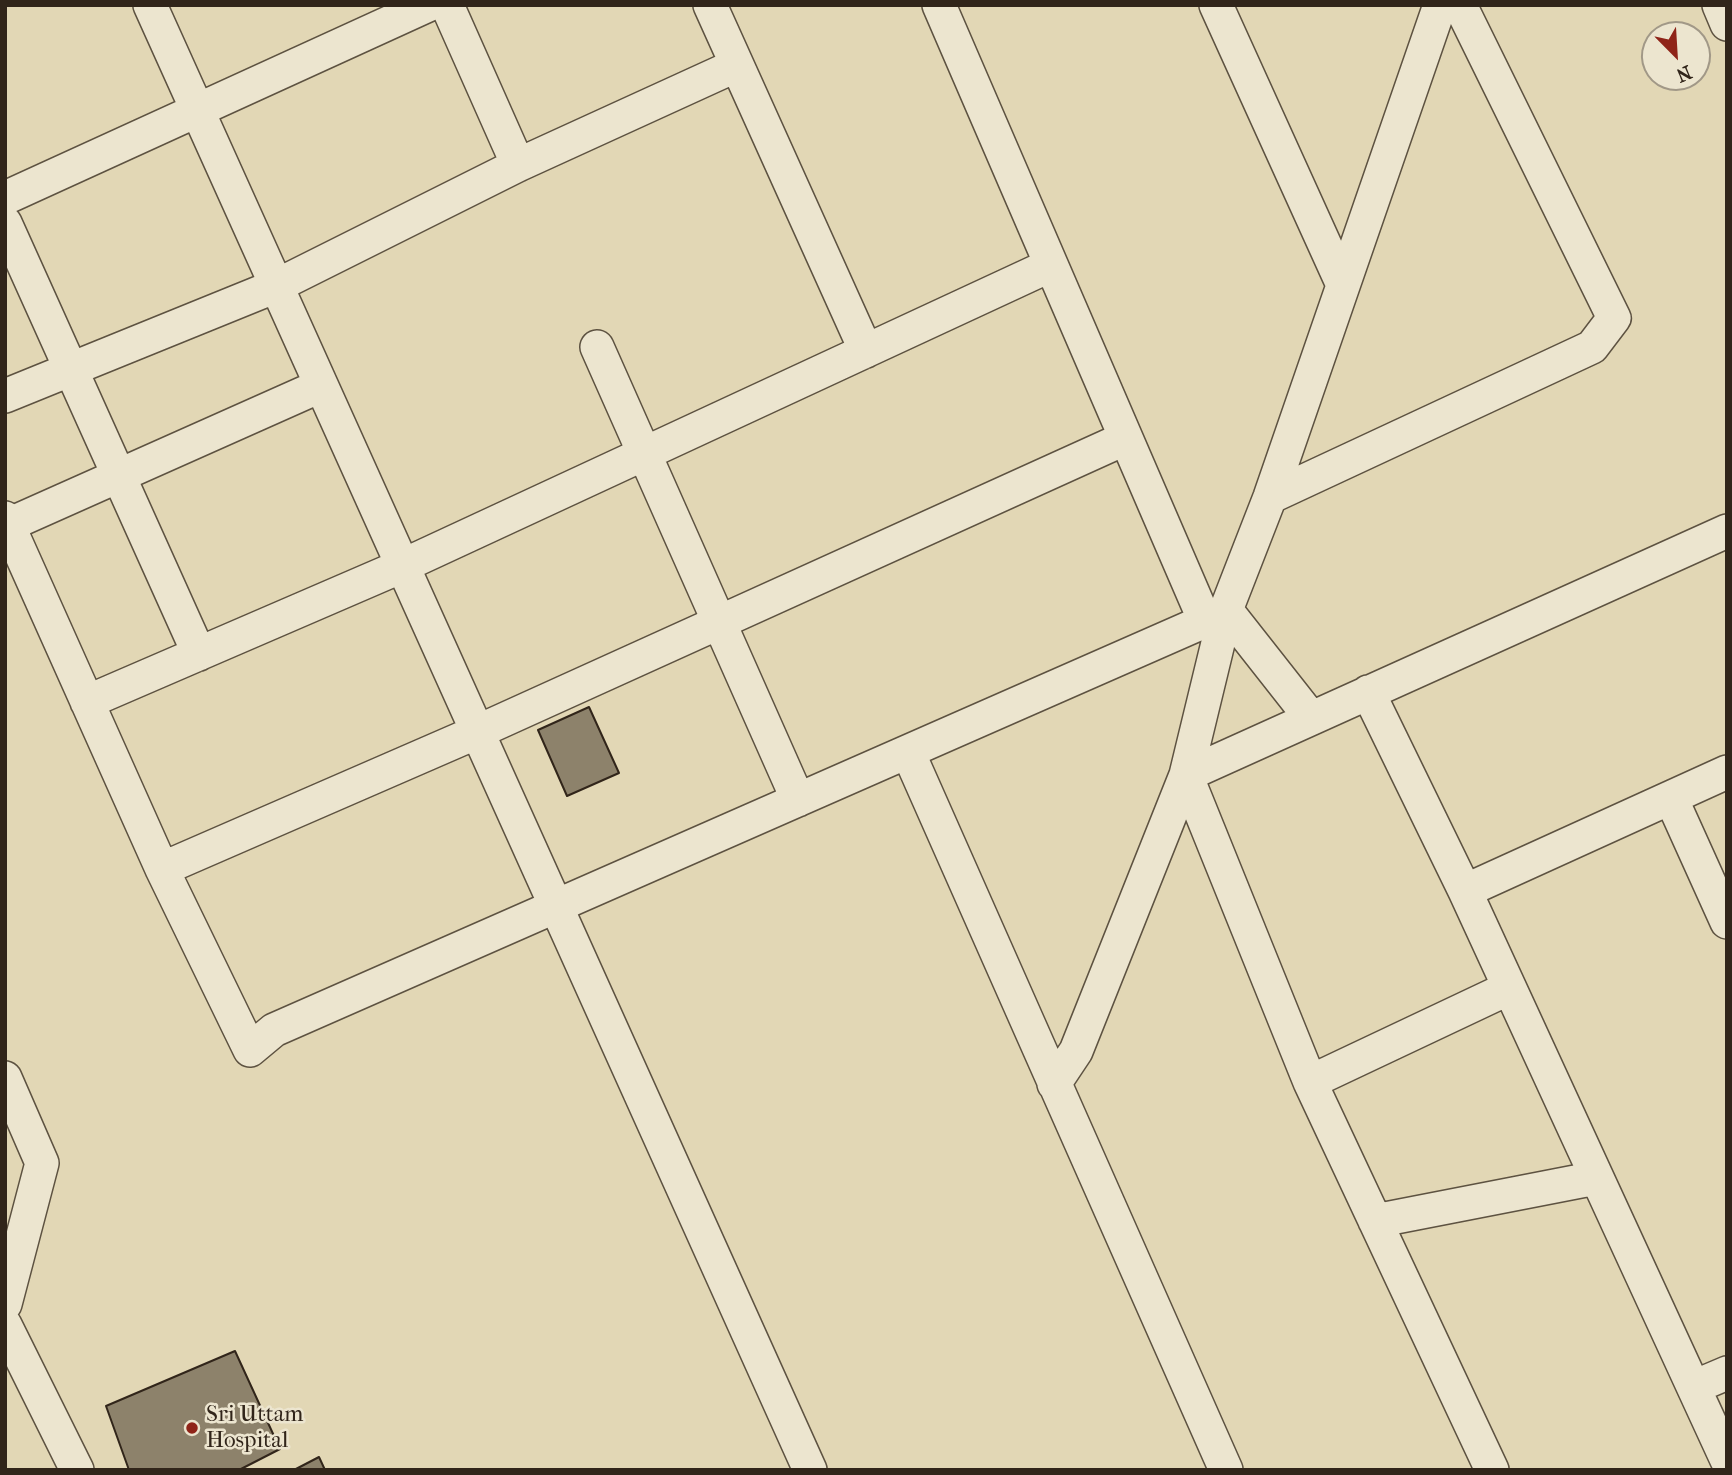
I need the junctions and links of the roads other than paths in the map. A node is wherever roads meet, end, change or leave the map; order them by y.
1 (149, 5) edge
2 (428, 5) edge
3 (447, 5) edge
4 (710, 5) edge
5 (939, 5) edge
6 (1216, 5) edge
7 (1440, 5) edge
8 (1460, 5) edge
9 (1719, 5) edge
10 (1727, 24) edge
11 (737, 65) junction
12 (196, 110) junction
13 (519, 165) junction
14 (5, 198) edge
15 (5, 223) edge
16 (1051, 265) junction
17 (1343, 285) junction
18 (276, 286) junction
19 (597, 347) dead end
20 (866, 351) junction
21 (71, 369) junction
22 (320, 386) junction
23 (5, 396) edge
24 (1126, 438) junction
25 (644, 454) junction
26 (119, 476) junction
27 (1270, 497) junction
28 (7, 521) edge
29 (1727, 531) edge
30 (402, 566) junction
31 (1216, 615) junction
32 (719, 622) junction
33 (199, 654) junction
34 (1368, 692) junction
35 (87, 702) junction
36 (1311, 718) junction
37 (477, 732) junction
38 (908, 752) junction
39 (1727, 772) edge
40 (1186, 775) junction
41 (1671, 798) junction
42 (798, 800) junction
43 (162, 869) junction
44 (1465, 891) junction
45 (556, 907) junction
46 (1727, 922) edge
47 (1509, 988) junction
48 (5, 1078) edge
49 (1310, 1082) junction
50 (1054, 1084) junction
51 (1596, 1178) junction
52 (1375, 1221) junction
53 (5, 1304) edge
54 (5, 1325) edge
55 (1727, 1373) edge
56 (1694, 1387) junction
57 (1727, 1460) edge
58 (77, 1470) edge
59 (810, 1470) edge
60 (1226, 1470) edge
61 (1492, 1470) edge

1 - 12 street
2 - 12 street
3 - 13 street
4 - 11 street
5 - 16 street
6 - 17 street
7 - 17 street
8 - 27 street
9 - 10 street
11 - 13 street
11 - 20 street
12 - 14 street
12 - 18 street
13 - 18 street
15 - 21 street
16 - 20 street
16 - 24 street
17 - 27 street
18 - 21 street
18 - 22 street
19 - 25 street
20 - 25 street
21 - 23 street
21 - 26 street
22 - 26 street
22 - 30 street
24 - 31 street
24 - 32 street
25 - 30 street
25 - 32 street
26 - 28 street
26 - 33 street
27 - 31 street
28 - 35 street
29 - 34 street
30 - 33 street
30 - 37 street
31 - 36 street
31 - 38 street
31 - 40 street
32 - 37 street
32 - 42 street
33 - 35 street
34 - 36 street
34 - 44 street
35 - 43 street
36 - 40 street
37 - 43 street
37 - 45 street
38 - 42 street
38 - 50 street
39 - 41 street
40 - 49 street
40 - 50 street
41 - 44 street
41 - 46 street
42 - 45 street
43 - 45 street
44 - 47 street
45 - 59 street
47 - 49 street
47 - 51 street
48 - 53 street
49 - 52 street
50 - 60 street
51 - 52 street
51 - 56 street
52 - 61 street
54 - 58 street
55 - 56 street
56 - 57 street

